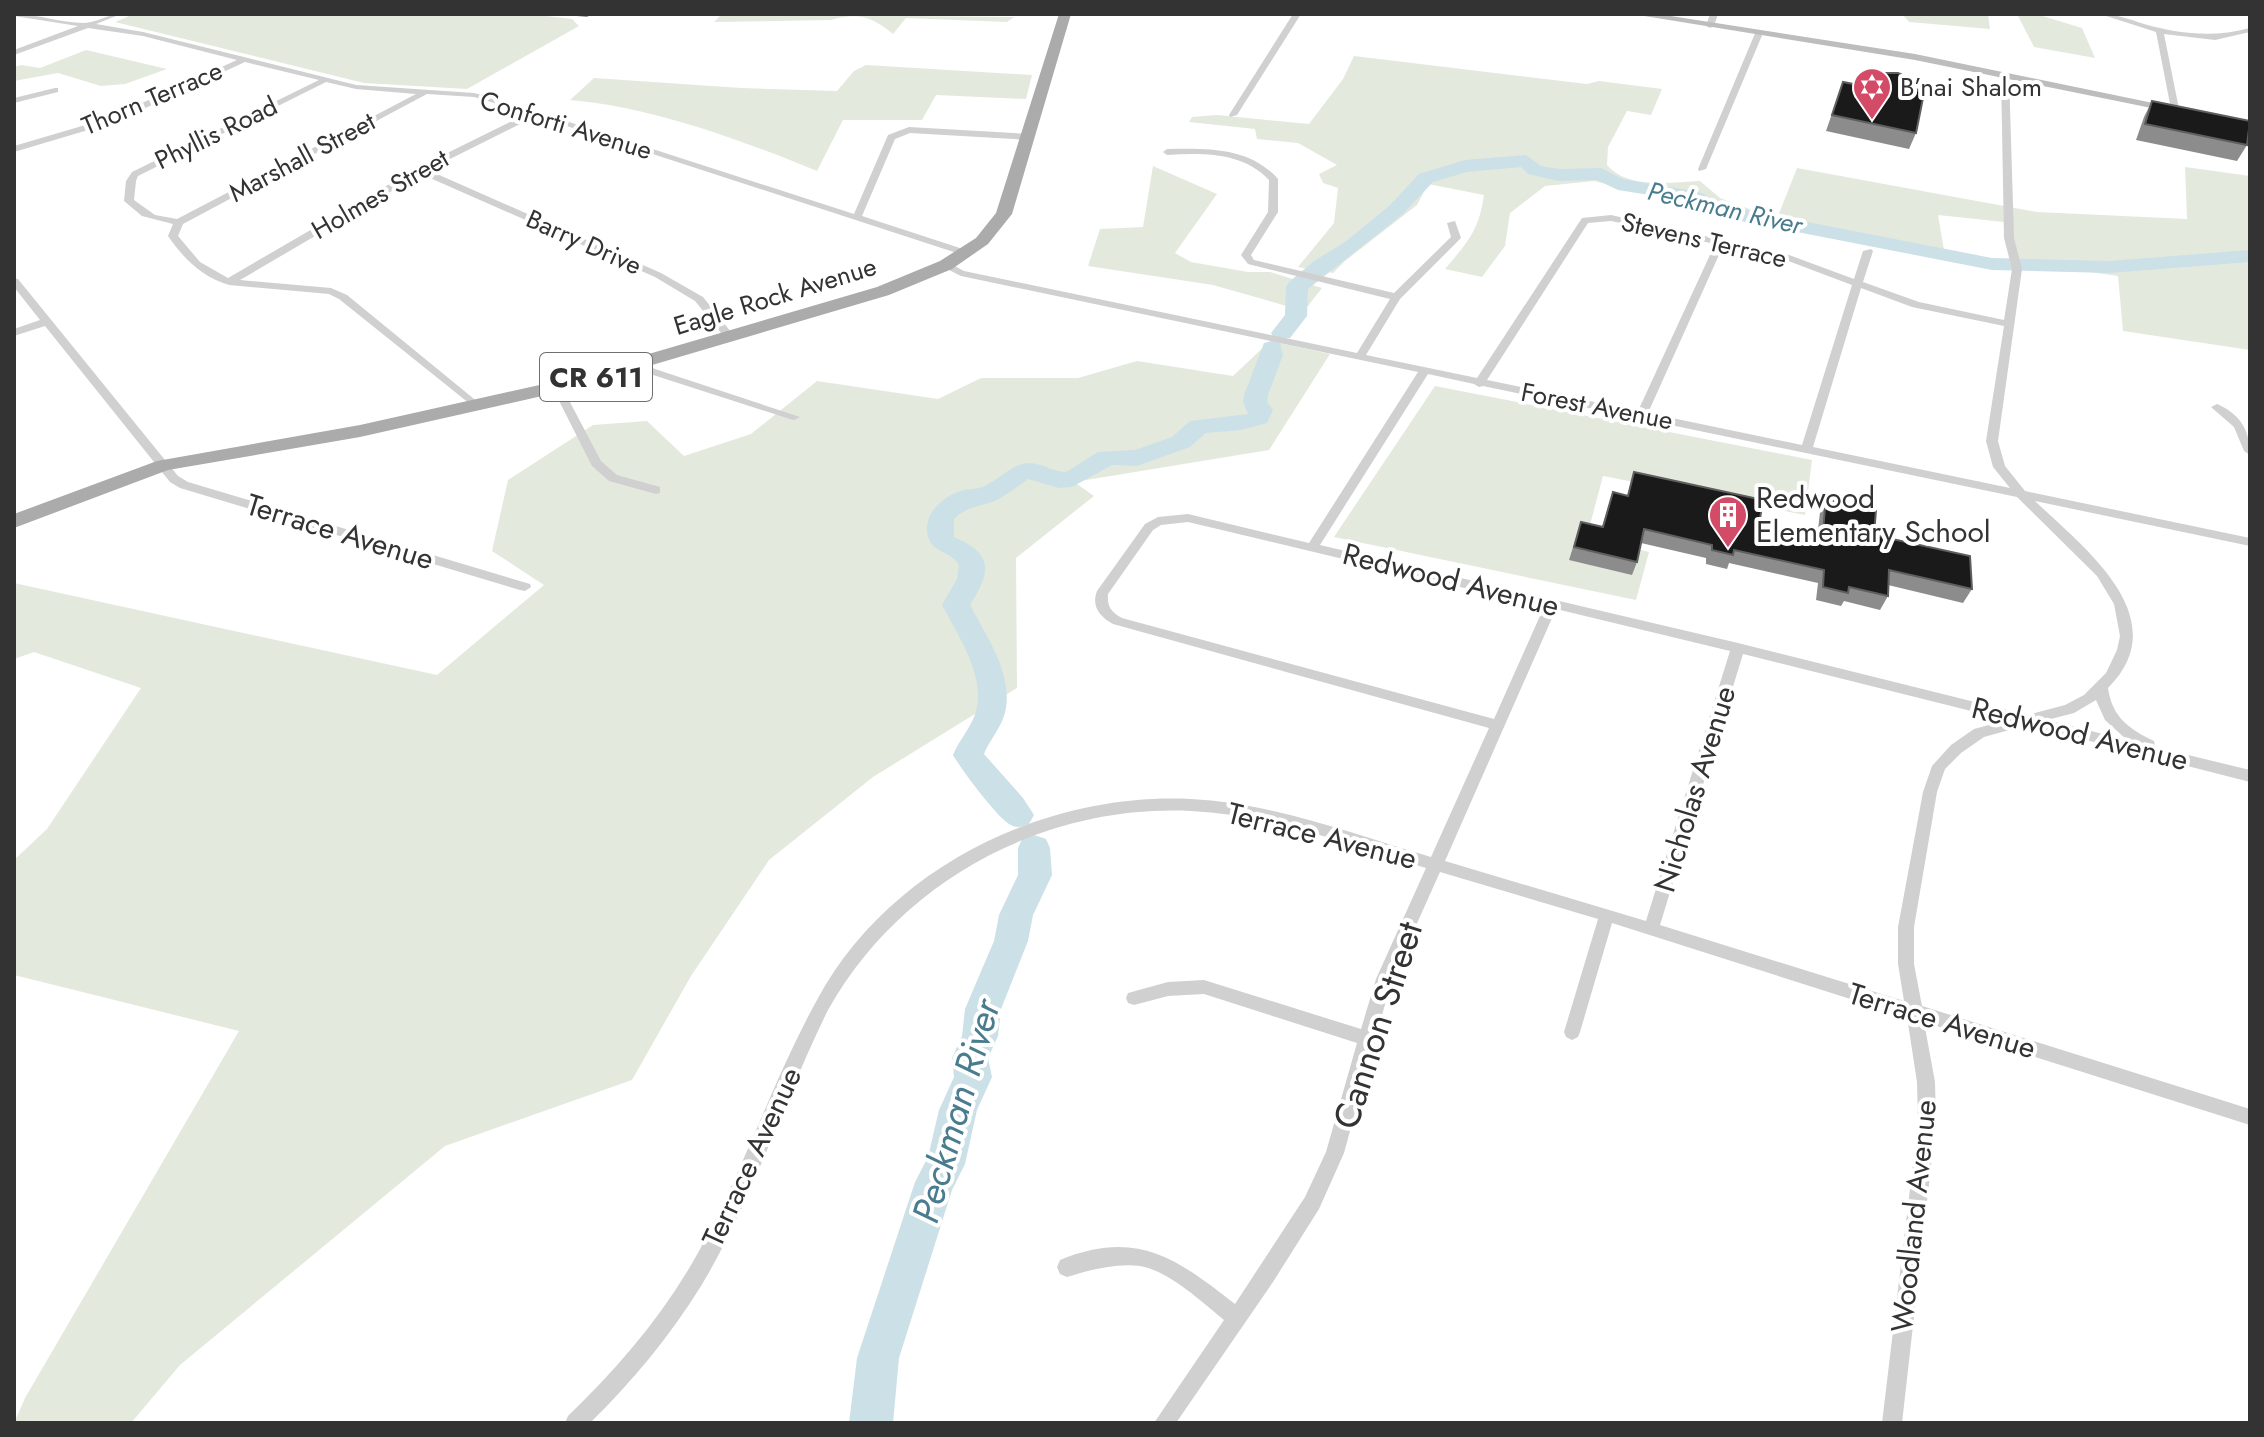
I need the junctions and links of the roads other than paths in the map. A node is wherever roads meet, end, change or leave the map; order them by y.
1 (14, 14) edge
2 (117, 14) edge
3 (1065, 14) edge
4 (1297, 14) edge
5 (1637, 14) edge
6 (2104, 14) edge
7 (1712, 20) edge
8 (85, 25) junction
9 (2250, 30) edge
10 (2160, 31) junction
11 (1759, 33) junction
12 (14, 53) edge
13 (243, 60) junction
14 (2005, 74) junction
15 (323, 81) junction
16 (55, 90) dead end
17 (425, 92) junction
18 (14, 101) edge
19 (2175, 109) junction
20 (2190, 112) edge
21 (535, 113) junction
22 (1233, 115) dead end
23 (1029, 137) junction
24 (14, 149) edge
25 (1167, 152) dead end
26 (1702, 169) dead end
27 (420, 170) junction
28 (857, 218) junction
29 (179, 222) junction
30 (1452, 223) dead end
31 (1720, 243) junction
32 (1868, 251) dead end
33 (966, 253) junction
34 (946, 265) junction
35 (14, 281) edge
36 (229, 282) junction
37 (1857, 284) junction
38 (1396, 297) junction
39 (45, 322) junction
40 (2009, 324) junction
41 (14, 333) edge
42 (730, 337) junction
43 (1359, 358) junction
44 (641, 364) junction
45 (1424, 372) junction
46 (1479, 384) junction
47 (557, 387) junction
48 (475, 405) junction
49 (2217, 407) dead end
50 (1642, 415) junction
51 (794, 417) dead end
52 (1807, 448) junction
53 (2250, 451) edge
54 (164, 465) junction
55 (656, 490) dead end
56 (2021, 494) junction
57 (2081, 506) junction
58 (14, 521) edge
59 (2066, 536) junction
60 (2250, 542) edge
61 (1313, 546) junction
62 (525, 587) dead end
63 (1552, 604) junction
64 (1738, 648) junction
65 (2101, 688) junction
66 (2021, 720) junction
67 (1498, 725) junction
68 (2175, 757) junction
69 (2250, 776) edge
70 (1434, 864) junction
71 (1607, 915) junction
72 (1651, 930) junction
73 (1134, 998) dead end
74 (1913, 1012) junction
75 (1572, 1032) dead end
76 (1366, 1038) junction
77 (2250, 1117) edge
78 (1067, 1267) dead end
79 (1236, 1317) junction
80 (575, 1423) edge
81 (1164, 1423) edge
82 (1892, 1423) edge

1 - 8 street, Conforti Avenue
2 - 8 street
3 - 23 main road, Eagle Rock Avenue / CR 611
4 - 22 street
5 - 7 main road
6 - 10 street
7 - 11 main road
8 - 12 street
8 - 13 street, Conforti Avenue
9 - 10 street
10 - 19 street
11 - 14 main road
11 - 26 street
13 - 15 street, Conforti Avenue
13 - 24 street, Thorn Terrace
14 - 19 main road
14 - 40 street, Woodland Avenue
15 - 17 street, Conforti Avenue
15 - 29 street, Phyllis Road
16 - 18 street
17 - 21 street, Conforti Avenue
17 - 29 street, Marshall Street
19 - 20 main road
21 - 27 street, Holmes Street
21 - 28 street, Conforti Avenue
23 - 28 street
23 - 33 main road, Eagle Rock Avenue / CR 611
25 - 38 street
27 - 36 street, Holmes Street
27 - 42 street, Barry Drive
28 - 33 street, Conforti Avenue
29 - 36 street
30 - 38 street
31 - 37 street, Stevens Terrace
31 - 46 street, Stevens Terrace
31 - 50 street
32 - 37 street
33 - 34 main road, Eagle Rock Avenue / CR 611
34 - 42 main road, Eagle Rock Avenue / CR 611
34 - 43 street, Forest Avenue
35 - 39 street, Terrace Avenue
36 - 48 street
37 - 40 street, Stevens Terrace
37 - 52 street
38 - 43 street
39 - 41 street
39 - 54 street, Terrace Avenue
40 - 56 street, Woodland Avenue
42 - 44 main road, Eagle Rock Avenue / CR 611
43 - 45 street, Forest Avenue
44 - 47 main road, Eagle Rock Avenue / CR 611
44 - 51 street
45 - 46 street, Forest Avenue
45 - 61 street
46 - 50 street, Forest Avenue
47 - 48 main road, Eagle Rock Avenue / CR 611
47 - 55 street
48 - 54 main road, Eagle Rock Avenue / CR 611
49 - 53 street
50 - 52 street, Forest Avenue
52 - 56 street, Forest Avenue
54 - 58 main road, Eagle Rock Avenue / CR 611
54 - 62 street, Terrace Avenue
56 - 57 street, Forest Avenue
56 - 59 street, Woodland Avenue
57 - 59 street
57 - 60 street, Forest Avenue
59 - 65 street, Woodland Avenue
61 - 63 street, Redwood Avenue
61 - 67 street, Redwood Avenue
63 - 64 street, Redwood Avenue
63 - 67 street, Cannon Street
64 - 66 street, Redwood Avenue
64 - 72 street, Nicholas Avenue
65 - 66 street, Woodland Avenue
65 - 68 street
66 - 68 street, Redwood Avenue
66 - 74 street, Woodland Avenue
67 - 70 street, Cannon Street
68 - 69 street, Redwood Avenue
70 - 71 street, Terrace Avenue
70 - 76 street, Cannon Street
70 - 80 street, Terrace Avenue
71 - 72 street, Terrace Avenue
71 - 75 street
72 - 74 street, Terrace Avenue
73 - 76 street
74 - 77 street, Terrace Avenue
74 - 82 street, Woodland Avenue
76 - 79 street, Cannon Street
78 - 79 street
79 - 81 street, Cannon Street

